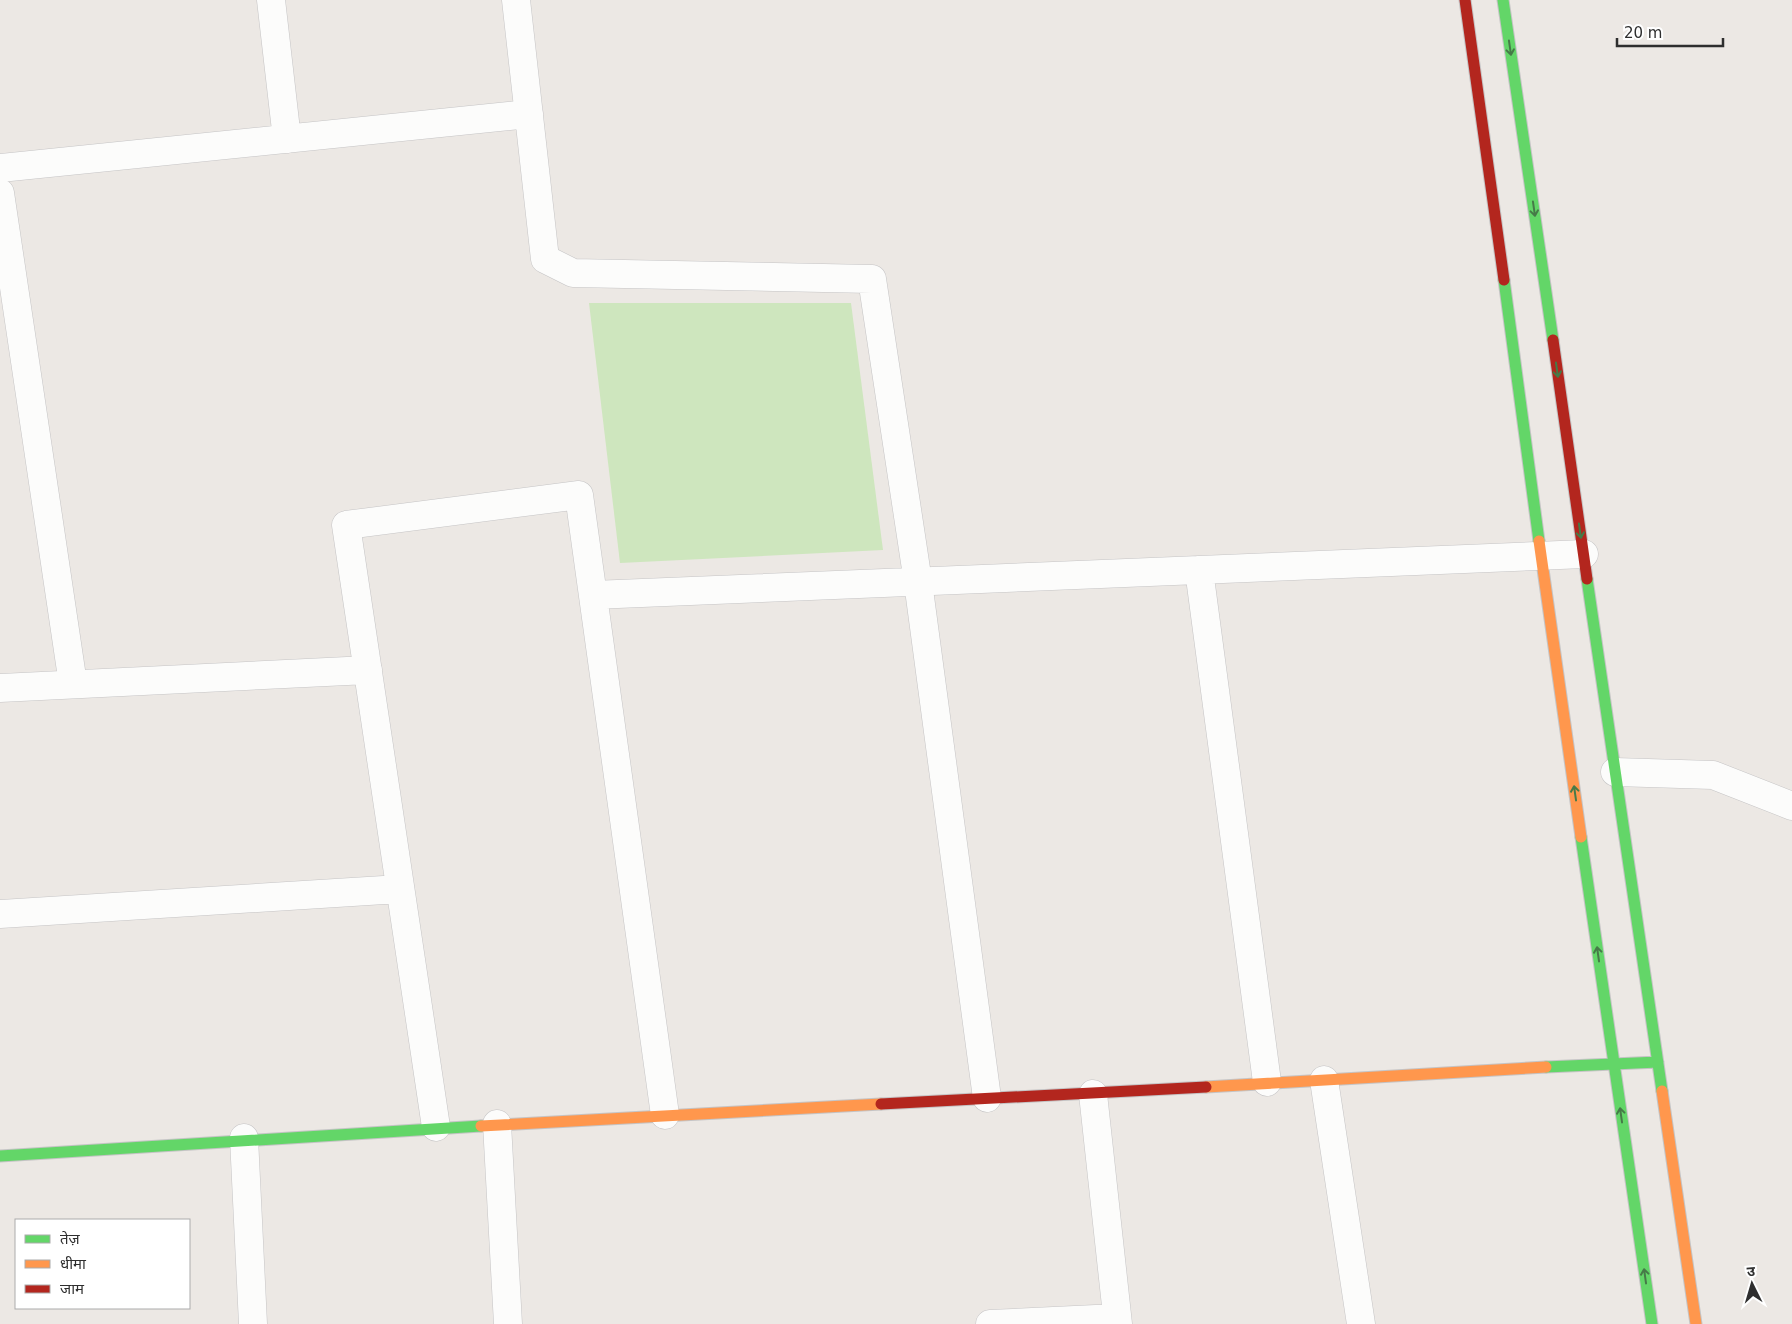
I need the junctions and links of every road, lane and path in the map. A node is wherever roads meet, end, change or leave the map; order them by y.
1 (271, 0) edge
2 (516, 0) edge
3 (1465, 0) edge
4 (1504, 0) edge
5 (528, 114) junction
6 (287, 139) junction
7 (0, 168) edge
8 (0, 193) edge
9 (1584, 554) junction
10 (1542, 556) junction
11 (1199, 570) junction
12 (918, 582) junction
13 (593, 595) junction
14 (368, 670) junction
15 (74, 684) junction
16 (0, 688) edge
17 (1615, 772) junction
18 (1792, 806) edge
19 (400, 889) junction
20 (0, 914) edge
21 (1658, 1062) junction
22 (1614, 1064) junction
23 (1324, 1080) junction
24 (1267, 1082) junction
25 (1093, 1094) junction
26 (987, 1098) junction
27 (665, 1115) junction
28 (497, 1124) junction
29 (436, 1127) junction
30 (244, 1138) junction
31 (0, 1156) edge
32 (1118, 1321) edge
33 (254, 1324) edge
34 (508, 1324) edge
35 (990, 1324) edge
36 (1361, 1324) edge
37 (1652, 1324) edge
38 (1696, 1324) edge

1 - 6 street
2 - 5 street
3 - 10 street
4 -> 9 street
5 - 6 street
5 - 12 street
6 - 7 street
8 - 15 street
9 - 10 street
9 - 17 street
10 - 11 street
22 -> 10 street
11 - 12 street
11 - 24 street
12 - 13 street
12 - 26 street
13 - 14 street
13 - 27 street
14 - 15 street
14 - 19 street
15 - 16 street
17 - 18 street
17 - 21 street
19 - 20 street
19 - 29 street
21 - 22 street
21 - 38 street
22 - 23 street
37 -> 22 street
23 - 24 street
23 - 36 street
24 - 25 street
25 - 26 street
25 - 32 street
26 - 27 street
27 - 28 street
28 - 29 street
28 - 34 street
29 - 30 street
30 - 31 street
30 - 33 street
32 - 35 street

